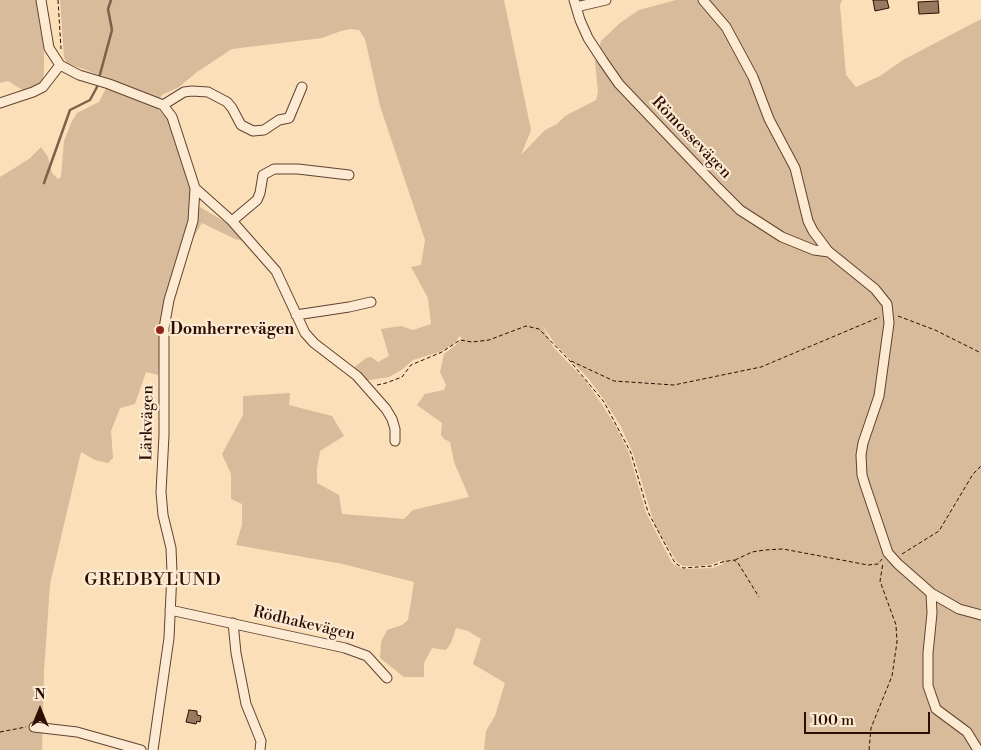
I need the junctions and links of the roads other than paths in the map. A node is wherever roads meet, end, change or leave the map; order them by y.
1 (41, 0) edge
2 (606, 0) edge
3 (703, 0) edge
4 (575, 4) edge
5 (60, 65) junction
6 (302, 87) dead end
7 (0, 103) edge
8 (163, 105) junction
9 (349, 175) dead end
10 (195, 188) junction
11 (232, 221) junction
12 (829, 252) junction
13 (371, 302) dead end
14 (296, 315) junction
15 (396, 441) dead end
16 (931, 593) junction
17 (170, 610) junction
18 (981, 615) edge
19 (233, 623) junction
20 (386, 678) dead end
21 (34, 727) road end
22 (141, 750) edge
23 (153, 750) edge
24 (260, 750) edge
25 (978, 750) edge

1 - 5 street
2 - 4 street
3 - 12 street
4 - 12 street, Römossevägen
5 - 7 street
5 - 8 street
6 - 8 street
8 - 10 street, Lärkvägen
9 - 11 street
10 - 11 street
10 - 17 street, Lärkvägen
11 - 14 street
12 - 16 street
13 - 14 street
14 - 15 street
16 - 18 street
16 - 25 street
17 - 19 street, Rödhakevägen
17 - 23 street, Lärkvägen
19 - 20 street, Rödhakevägen
19 - 24 street, Rödhakevägen
21 - 22 street

